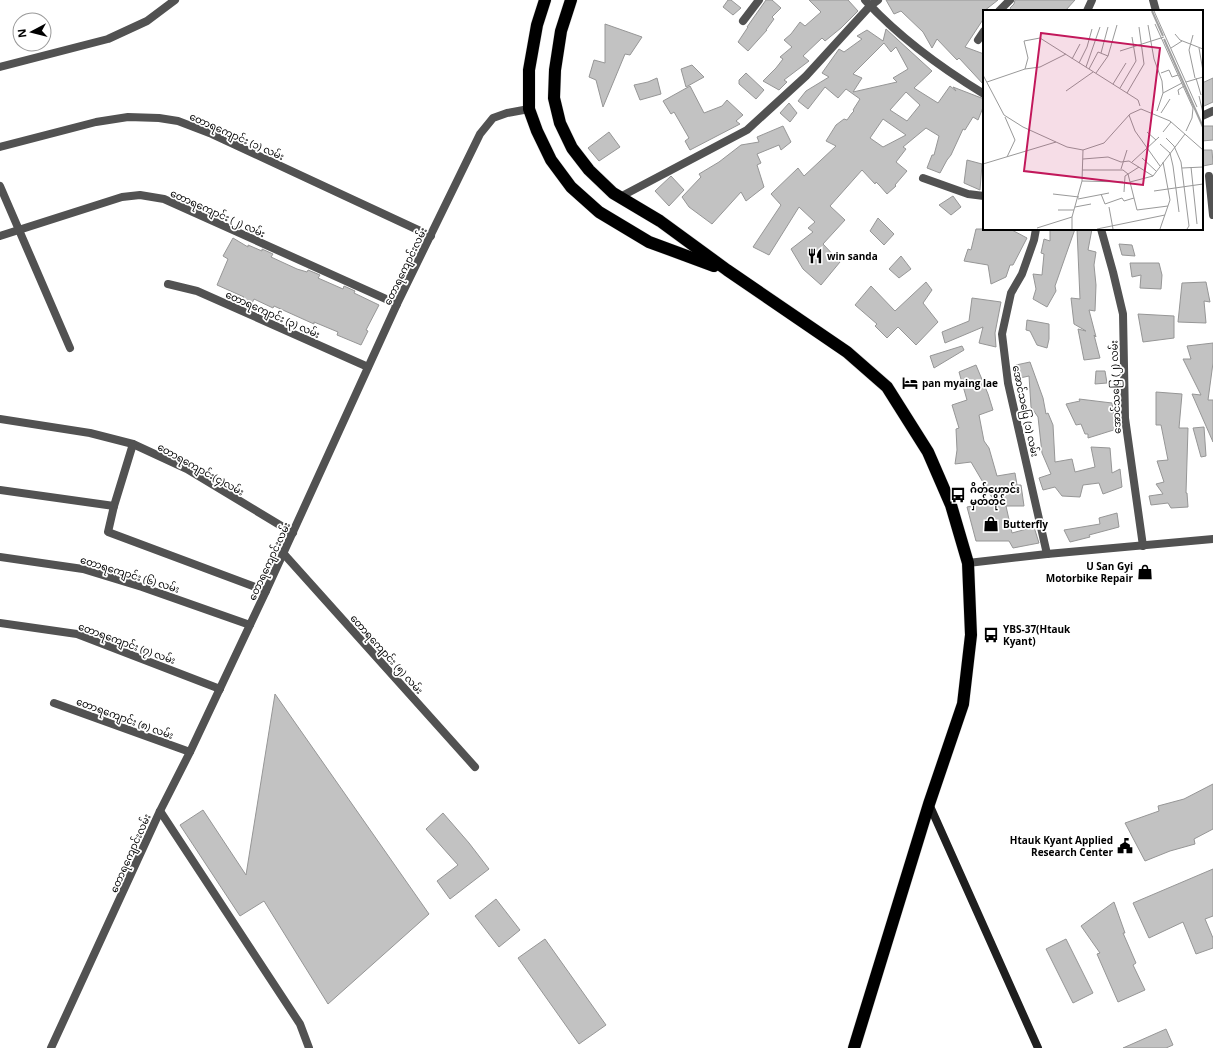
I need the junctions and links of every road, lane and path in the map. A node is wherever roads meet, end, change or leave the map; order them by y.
1 (175, 0) edge
2 (545, 0) edge
3 (570, 0) edge
4 (759, 0) edge
5 (878, 0) edge
6 (1010, 0) edge
7 (1092, 0) edge
8 (1153, 0) edge
9 (868, 3) edge
10 (1000, 10) edge
11 (1087, 10) edge
12 (1156, 10) edge
13 (743, 21) dead end
14 (983, 32) edge
15 (978, 40) dead end
16 (0, 67) edge
17 (983, 93) edge
18 (529, 109) junction
19 (1213, 111) edge
20 (1203, 116) edge
21 (0, 147) edge
22 (1208, 176) edge
23 (924, 178) dead end
24 (0, 186) edge
25 (620, 196) junction
26 (983, 196) edge
27 (1213, 216) edge
28 (18, 230) junction
29 (1036, 230) edge
30 (1101, 230) edge
31 (0, 236) edge
32 (431, 236) junction
33 (727, 270) junction
34 (168, 284) dead end
35 (397, 304) junction
36 (70, 348) dead end
37 (368, 367) junction
38 (0, 419) edge
39 (133, 444) junction
40 (0, 490) edge
41 (114, 506) junction
42 (293, 533) junction
43 (1213, 539) edge
44 (1143, 546) junction
45 (283, 553) junction
46 (1047, 554) junction
47 (0, 556) edge
48 (968, 563) junction
49 (266, 591) junction
50 (0, 623) edge
51 (250, 625) junction
52 (220, 689) junction
53 (54, 703) dead end
54 (190, 752) junction
55 (475, 768) dead end
56 (929, 804) junction
57 (160, 811) junction
58 (51, 1048) edge
59 (309, 1048) edge
60 (854, 1048) edge
61 (1038, 1048) edge

1 - 16 street
2 - 18 highway
3 - 25 highway
4 - 13 street
5 - 9 street
6 - 10 street
7 - 11 street
8 - 12 street
9 - 17 street
9 - 25 street
14 - 15 street
18 - 32 street, တောရကျောင်းလမ်း
18 - 33 highway
19 - 20 street
21 - 32 street, တောရကျောင်း (၁) လမ်း
22 - 27 street
23 - 26 street
24 - 28 street
25 - 33 highway
28 - 31 street, တောရကျောင်း (၂) လမ်း
28 - 35 street, တောရကျောင်း (၂) လမ်း
28 - 36 street
29 - 46 street, အောင်သပြေ (၁) လမ်း
30 - 44 street, အောင်သပြေ (၂) လမ်း
32 - 35 street, တောရကျောင်းလမ်း
33 - 48 highway
34 - 37 street, တောရကျောင်း (၃) လမ်း
35 - 37 street, တောရကျောင်းလမ်း
37 - 42 street, တောရကျောင်းလမ်း
38 - 39 street, တောရကျောင်း(၄)လမ်း
39 - 41 street
39 - 42 street, တောရကျောင်း(၄)လမ်း
40 - 41 street
41 - 49 street
42 - 45 street, တောရကျောင်းလမ်း
43 - 44 street
44 - 46 street
45 - 49 street, တောရကျောင်းလမ်း
45 - 55 street, တောရကျောင်း (၅) လမ်း
46 - 48 street
47 - 51 street, တောရကျောင်း (၆) လမ်း
48 - 56 highway
49 - 51 street, တောရကျောင်းလမ်း
50 - 52 street, တောရကျောင်း (၇) လမ်း
51 - 52 street, တောရကျောင်းလမ်း
52 - 54 street, တောရကျောင်းလမ်း
53 - 54 street, တောရကျောင်း (၈) လမ်း
54 - 57 street, တောရကျောင်းလမ်း
56 - 60 highway
56 - 61 main road
57 - 58 street, တောရကျောင်းလမ်း
57 - 59 street

